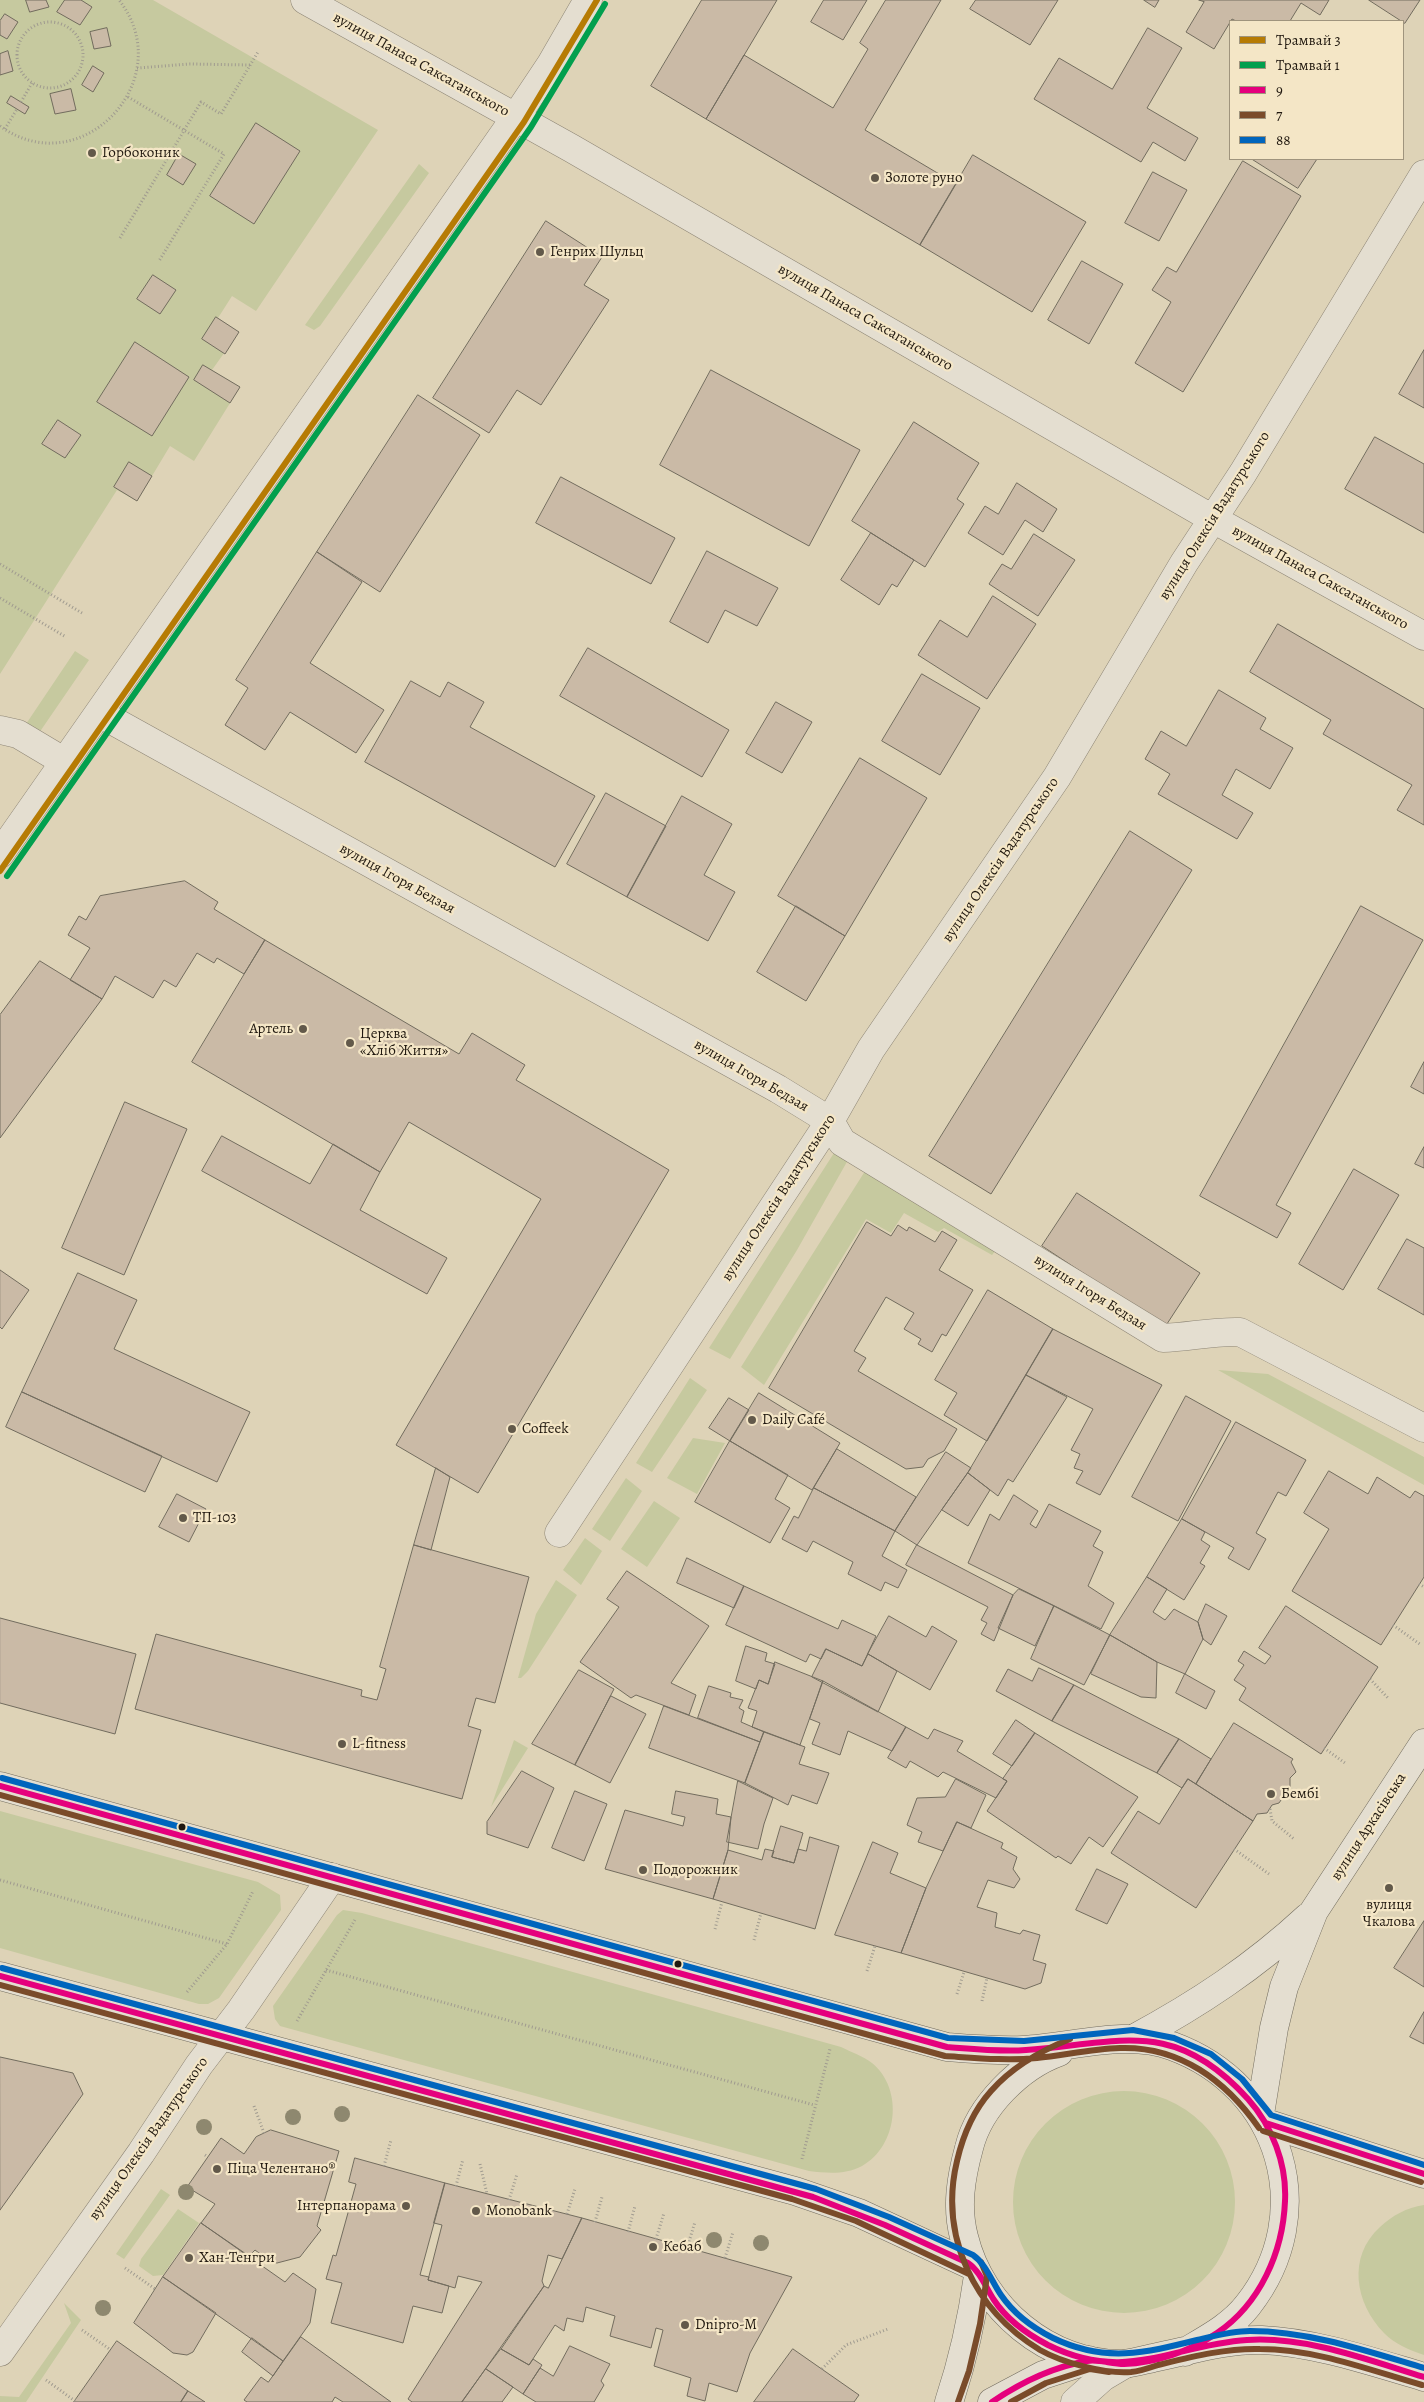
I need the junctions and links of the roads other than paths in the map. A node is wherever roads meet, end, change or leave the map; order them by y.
1 (305, 0) edge
2 (588, 0) edge
3 (515, 118) junction
4 (1424, 174) edge
5 (1213, 519) junction
6 (1424, 636) edge
7 (99, 713) junction
8 (0, 730) edge
9 (65, 762) junction
10 (0, 854) edge
11 (830, 1122) junction
12 (1424, 1428) edge
13 (558, 1533) dead end
14 (1424, 1744) edge
15 (0, 1786) edge
16 (332, 1877) junction
17 (1314, 1911) junction
18 (0, 1976) edge
19 (222, 2035) junction
20 (1133, 2039) junction
21 (1082, 2043) junction
22 (1263, 2119) junction
23 (1424, 2174) edge
24 (975, 2271) junction
25 (0, 2352) edge
26 (1185, 2352) junction
27 (1089, 2360) junction
28 (1125, 2364) junction
29 (1424, 2377) edge
30 (949, 2402) edge
31 (992, 2402) edge
32 (1075, 2402) edge

1 - 3 street, вулиця Панаса Саксаганського
2 - 3 street
3 - 5 street, вулиця Панаса Саксаганського
3 - 7 street
4 - 5 street, вулиця Олексія Вадатурського
5 - 6 street, вулиця Панаса Саксаганського
5 - 11 street, вулиця Олексія Вадатурського
7 - 9 street
7 - 11 street, вулиця Ігоря Бедзая
8 - 9 street
9 - 10 street
11 - 12 street, вулиця Ігоря Бедзая
11 - 13 street, вулиця Олексія Вадатурського
14 - 17 street, вулиця Аркасівська
15 - 16 street
16 - 19 street, вулиця Олексія Вадатурського
16 - 21 street
17 - 20 street, вулиця Аркасівська
17 - 22 street, вулиця Аркасівська
18 - 19 street
19 - 24 street
19 - 25 street, вулиця Олексія Вадатурського
20 - 21 street
20 - 22 street
21 - 24 street
22 - 23 street
22 - 26 street
24 - 27 street
24 - 30 street
26 - 28 street
26 - 29 street
27 - 28 street
27 - 31 street
28 - 32 street

